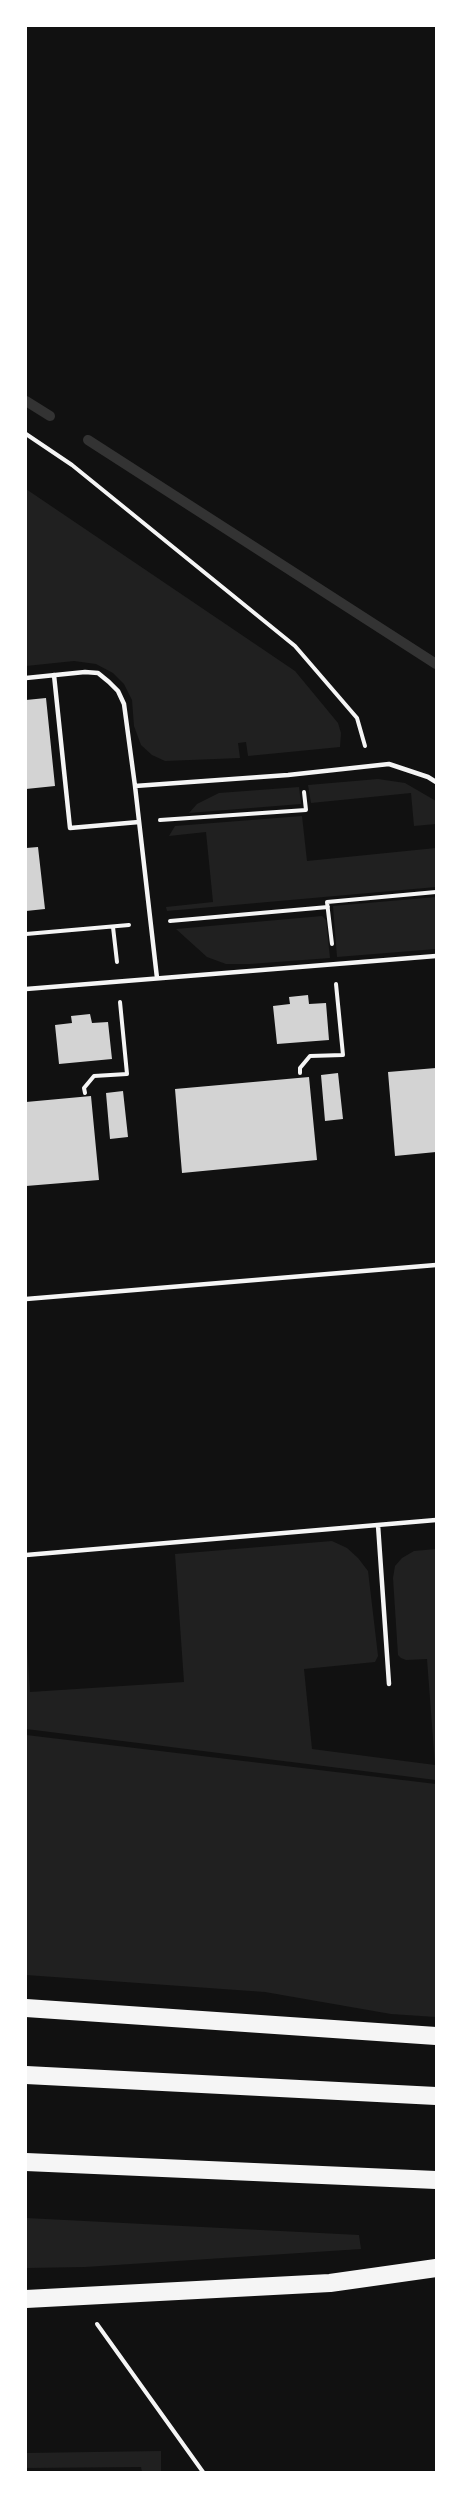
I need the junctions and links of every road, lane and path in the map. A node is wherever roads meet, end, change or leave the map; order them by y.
1 (26, 434) edge
2 (54, 675) junction
3 (26, 678) edge
4 (372, 767) junction
5 (303, 774) junction
6 (436, 782) edge
7 (135, 786) junction
8 (139, 822) junction
9 (328, 907) dead end
10 (150, 923) junction
11 (113, 927) junction
12 (26, 934) edge
13 (436, 956) edge
14 (157, 978) junction
15 (118, 981) junction
16 (26, 989) edge
17 (85, 1093) dead end
18 (436, 1265) edge
19 (26, 1299) edge
20 (436, 1520) edge
21 (378, 1525) junction
22 (26, 1555) edge
23 (389, 1684) dead end
24 (26, 2008) edge
25 (436, 2036) edge
26 (26, 2075) edge
27 (436, 2096) edge
28 (26, 2162) edge
29 (436, 2180) edge
30 (436, 2268) edge
31 (26, 2299) edge
32 (98, 2324) dead end
33 (203, 2472) edge

1 - 4 path
2 - 3 lane
2 - 7 lane
2 - 8 lane
4 - 5 lane
4 - 6 lane
5 - 7 lane
5 - 8 path
7 - 8 lane
8 - 10 lane
9 - 10 path
10 - 11 path
10 - 14 lane
11 - 12 path
11 - 15 path
13 - 14 lane
14 - 15 lane
15 - 16 lane
15 - 17 path
18 - 19 lane
20 - 21 lane
21 - 22 lane
21 - 23 lane
24 - 25 highway
26 - 27 highway
28 - 29 highway
30 - 31 highway
32 - 33 path

